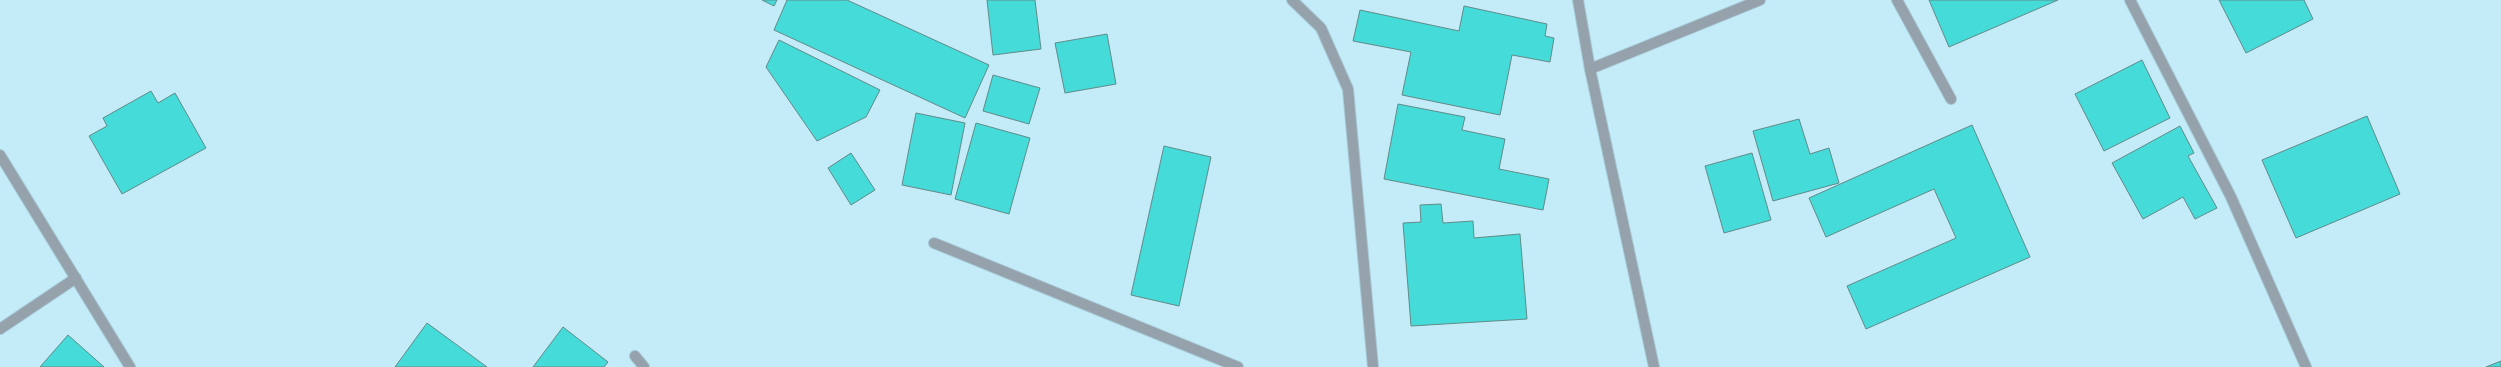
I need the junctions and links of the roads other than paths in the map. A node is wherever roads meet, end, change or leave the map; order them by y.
1 (1292, 0) edge
2 (1578, 0) edge
3 (1760, 0) edge
4 (1896, 0) edge
5 (2130, 0) edge
6 (1590, 69) junction
7 (1951, 99) dead end
8 (0, 155) edge
9 (934, 243) dead end
10 (76, 278) junction
11 (0, 329) edge
12 (635, 356) dead end
13 (130, 367) edge
14 (644, 367) edge
15 (1238, 367) edge
16 (1372, 367) edge
17 (1654, 367) edge
18 (2306, 367) edge

1 - 16 street
2 - 6 street
3 - 6 street
4 - 7 street
5 - 18 street
6 - 17 street
8 - 10 street
9 - 15 street
10 - 11 street
10 - 13 street
12 - 14 street

